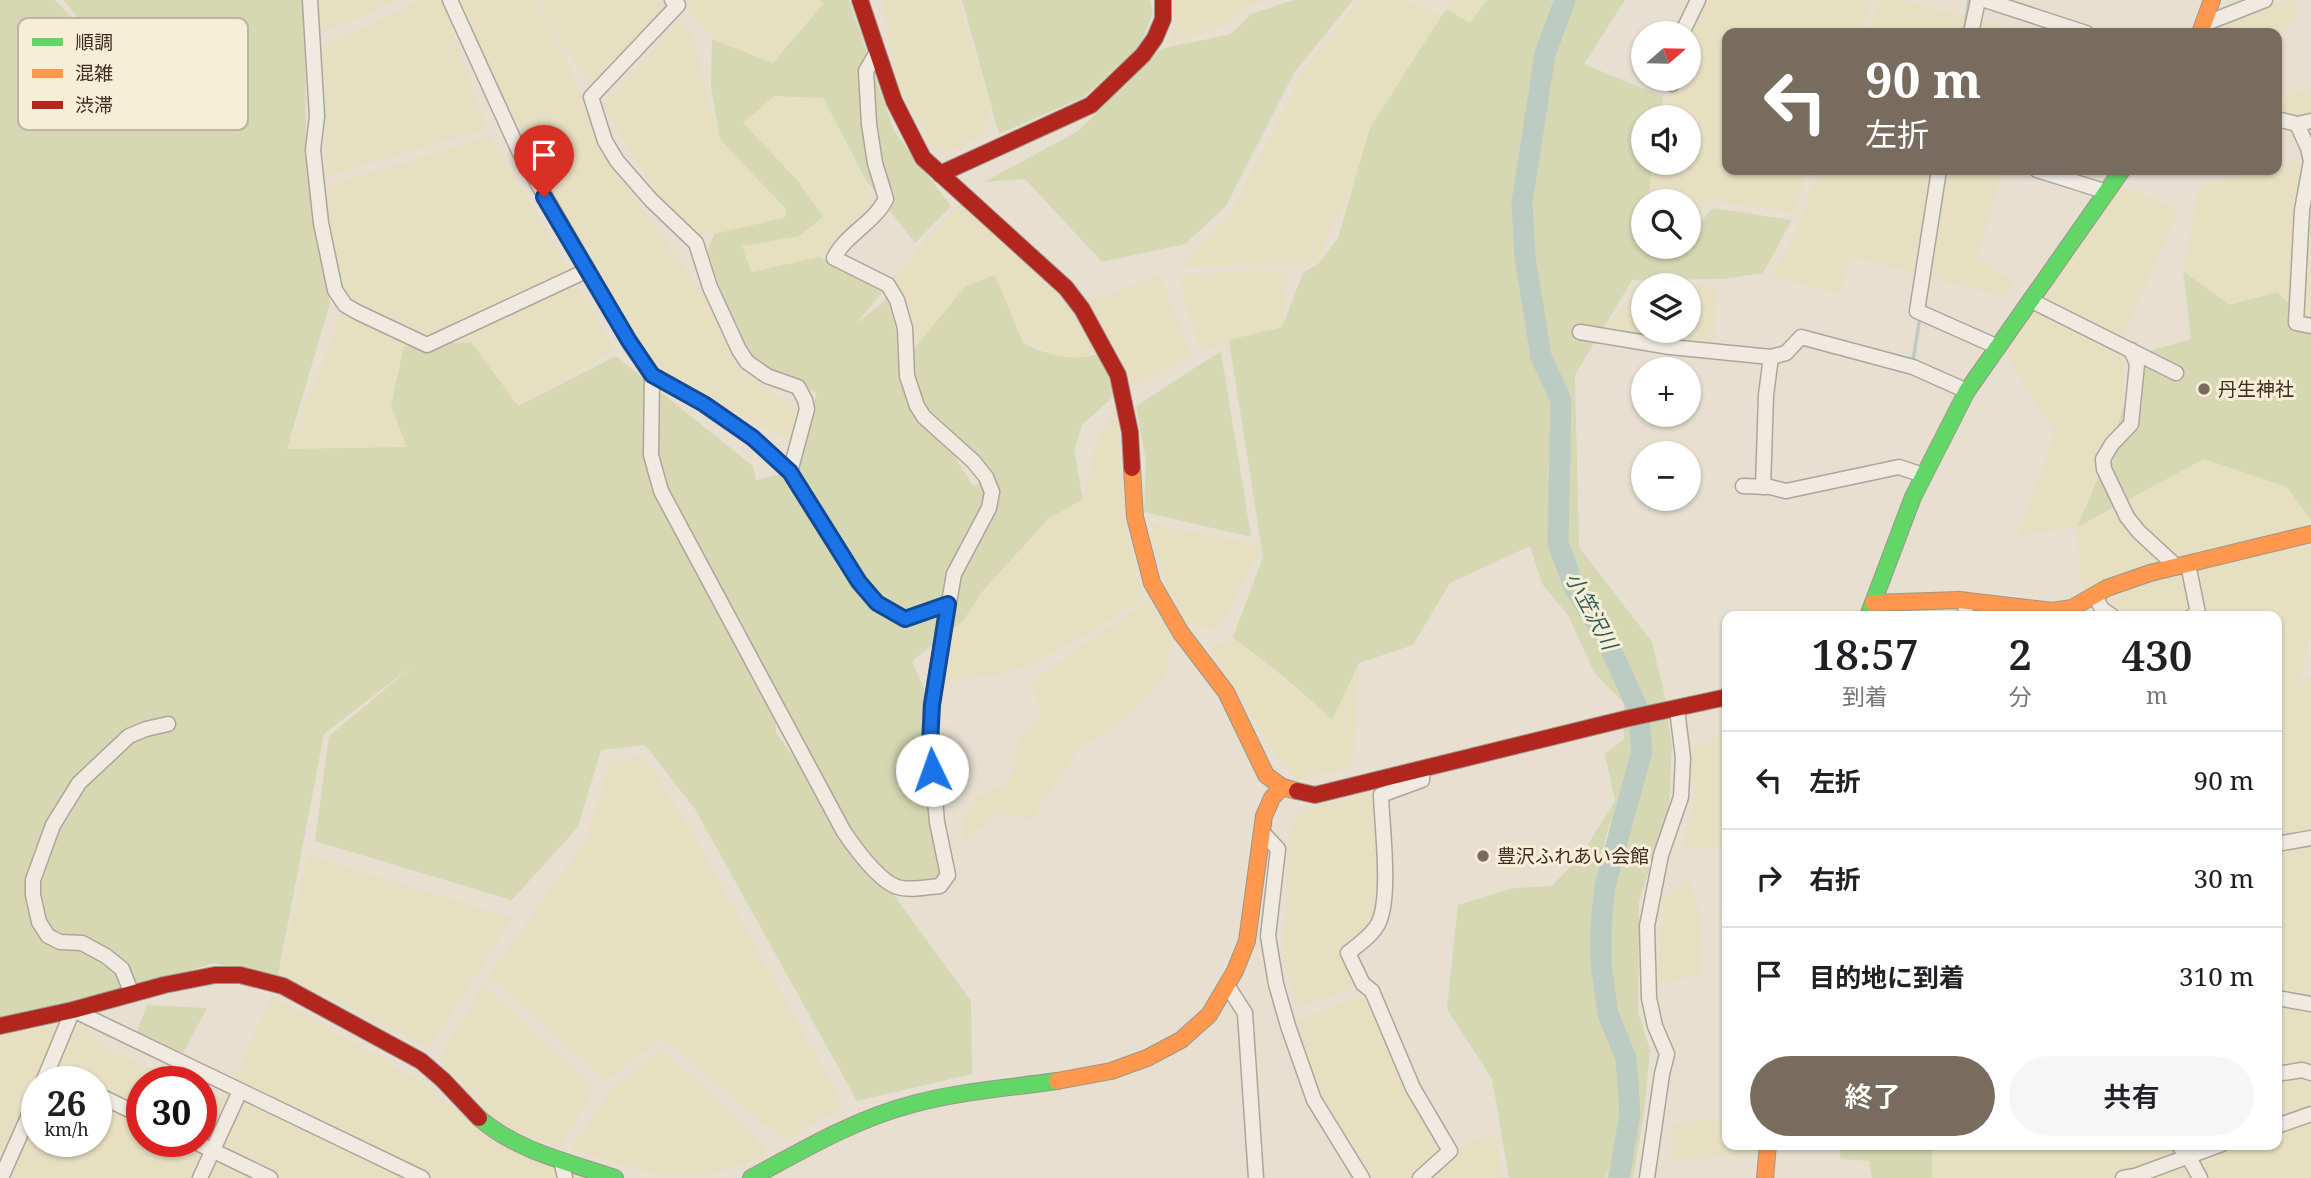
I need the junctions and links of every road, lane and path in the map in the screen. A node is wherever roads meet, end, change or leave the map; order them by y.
1 (310, 0) edge
2 (450, 0) edge
3 (672, 0) edge
4 (860, 0) edge
5 (1163, 0) edge
6 (1698, 0) edge
7 (1978, 0) edge
8 (1985, 0) edge
9 (2212, 0) edge
10 (2265, 0) edge
11 (1688, 21) edge
12 (1972, 28) edge
13 (2071, 28) edge
14 (2202, 28) edge
15 (2204, 28) edge
16 (877, 52) junction
17 (2282, 120) edge
18 (2304, 123) edge
19 (940, 174) junction
20 (1938, 175) edge
21 (2053, 175) edge
22 (2119, 175) edge
23 (2107, 192) junction
24 (588, 270) junction
25 (2030, 300) junction
26 (2311, 326) edge
27 (1580, 332) dead end
28 (1998, 347) junction
29 (2131, 350) junction
30 (1772, 357) junction
31 (2176, 373) dead end
32 (652, 375) junction
33 (1968, 391) junction
34 (790, 472) junction
35 (1923, 475) junction
36 (1743, 486) dead end
37 (1763, 487) junction
38 (2311, 534) edge
39 (2183, 565) junction
40 (2095, 596) junction
41 (948, 604) junction
42 (1965, 608) edge
43 (1871, 609) edge
44 (2106, 611) edge
45 (2197, 611) edge
46 (1722, 698) edge
47 (1676, 709) junction
48 (168, 724) dead end
49 (1423, 769) junction
50 (1282, 787) junction
51 (1262, 832) junction
52 (2311, 838) edge
53 (2282, 843) edge
54 (1227, 985) junction
55 (132, 994) junction
56 (2282, 999) edge
57 (2311, 1004) edge
58 (74, 1010) junction
59 (0, 1026) edge
60 (50, 1066) edge
61 (2282, 1073) edge
62 (2311, 1073) edge
63 (240, 1091) junction
64 (2311, 1114) edge
65 (2282, 1124) edge
66 (21, 1133) edge
67 (217, 1139) edge
68 (1768, 1150) edge
69 (2183, 1150) edge
70 (2205, 1150) edge
71 (217, 1152) edge
72 (2188, 1156) junction
73 (209, 1157) edge
74 (561, 1160) junction
75 (1, 1178) edge
76 (200, 1178) edge
77 (270, 1178) edge
78 (422, 1178) edge
79 (565, 1178) edge
80 (615, 1178) edge
81 (751, 1178) edge
82 (1256, 1178) edge
83 (1362, 1178) edge
84 (1420, 1178) edge
85 (1647, 1178) edge
86 (1765, 1178) edge
87 (2123, 1178) edge
88 (2200, 1178) edge

1 - 24 street
2 - 24 street
3 - 34 street
4 - 16 street
5 - 19 street
6 - 11 street
7 - 12 street
8 - 13 street
9 - 14 street
10 - 15 street
16 - 19 street
16 - 41 street
17 - 18 street
18 - 26 street
19 - 50 street
20 - 28 street
21 - 23 street
22 - 23 street
23 - 25 street
24 - 32 street
25 - 28 street
25 - 29 street
27 - 30 street
28 - 33 street
29 - 31 street
29 - 39 street
30 - 33 street
30 - 37 street
32 - 34 street
32 - 41 street
33 - 35 street
34 - 41 street
35 - 37 street
35 - 43 street
36 - 37 street
38 - 39 street
39 - 40 street
39 - 45 street
40 - 42 street
40 - 44 street
42 - 43 street
46 - 47 street
47 - 49 street
47 - 85 street
48 - 55 street
49 - 50 street
49 - 84 street
50 - 51 street
51 - 54 street
51 - 83 street
52 - 53 street
54 - 81 street
54 - 82 street
55 - 58 street
55 - 74 street
56 - 57 street
58 - 59 street
58 - 60 street
58 - 63 street
61 - 62 street
63 - 67 street
63 - 78 street
64 - 65 street
66 - 75 street
68 - 86 street
69 - 72 street
70 - 72 street
71 - 77 street
72 - 87 street
72 - 88 street
73 - 76 street
74 - 79 street
74 - 80 street

